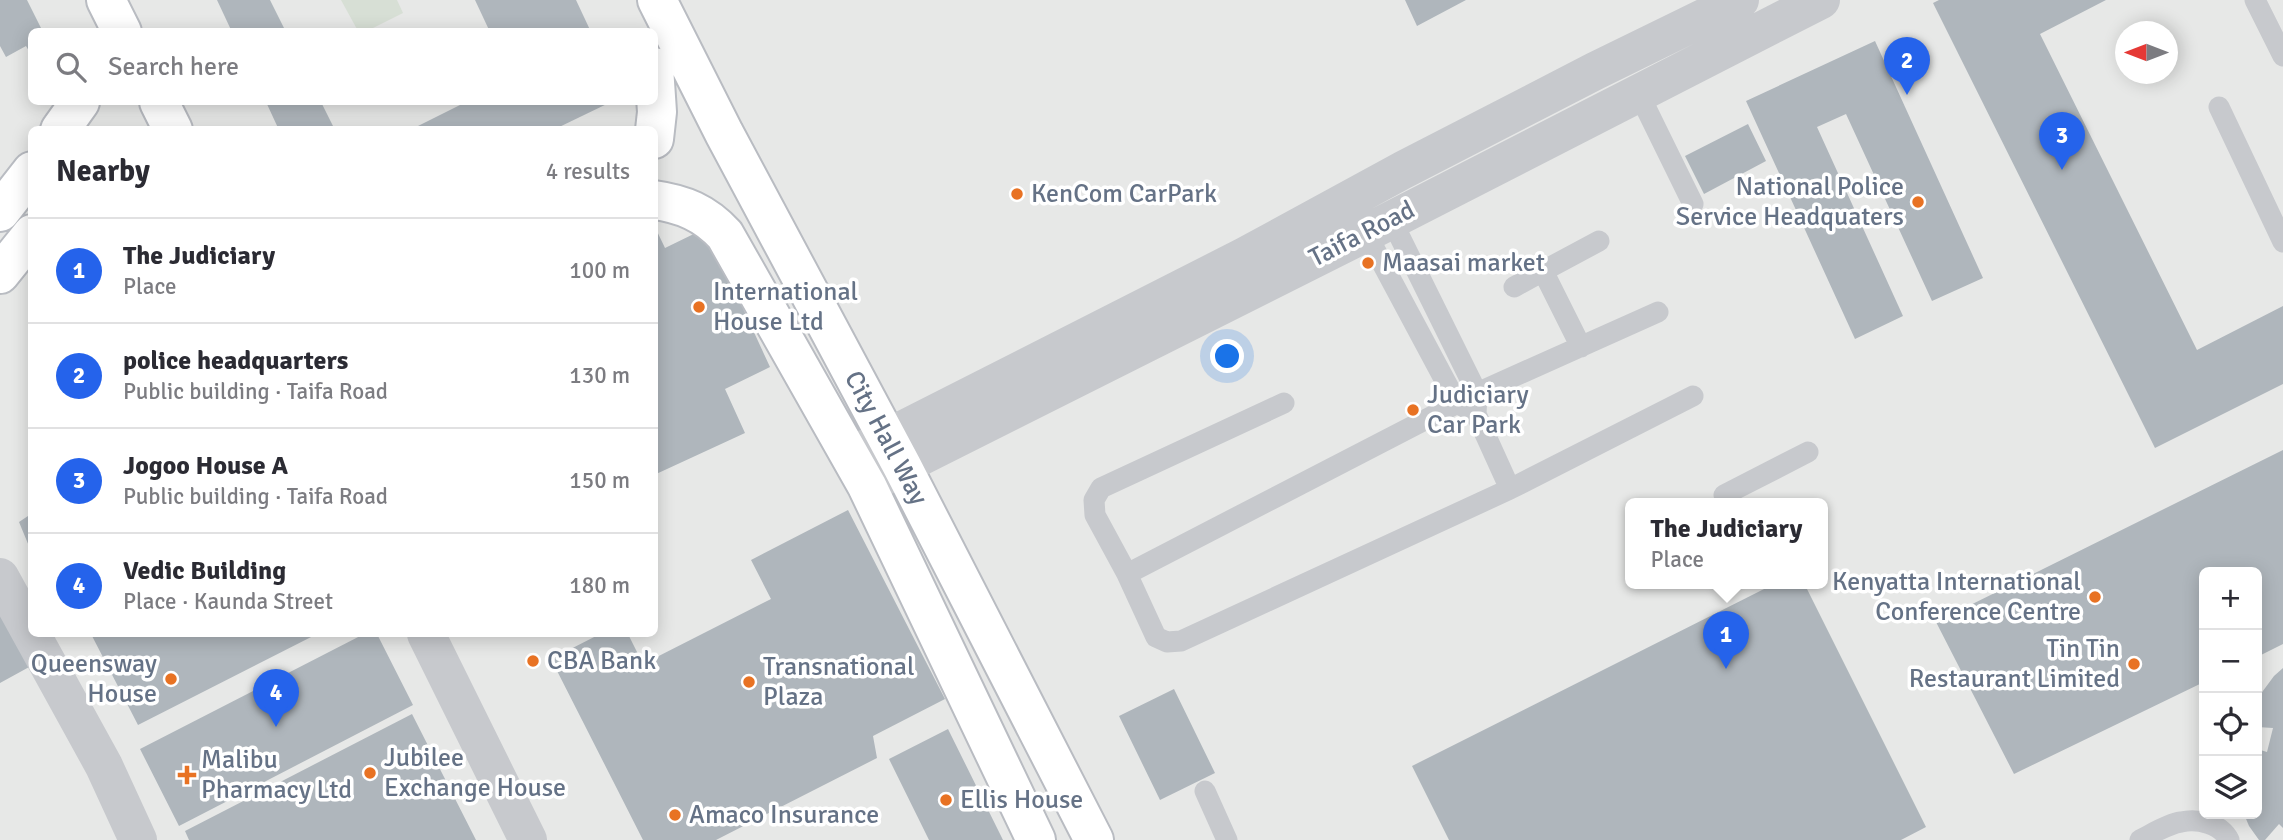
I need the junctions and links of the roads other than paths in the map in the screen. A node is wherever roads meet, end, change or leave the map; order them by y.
1 (95, 0) edge
2 (106, 0) edge
3 (647, 0) edge
4 (657, 0) edge
5 (1740, 0) edge
6 (1821, 0) edge
7 (2255, 0) edge
8 (1772, 11) edge
9 (93, 28) edge
10 (120, 28) edge
11 (650, 28) edge
12 (2283, 57) edge
13 (1639, 94) junction
14 (77, 105) edge
15 (160, 105) edge
16 (657, 105) edge
17 (2219, 107) dead end
18 (63, 126) edge
19 (171, 126) edge
20 (655, 126) edge
21 (28, 176) edge
22 (658, 201) edge
23 (1693, 204) dead end
24 (0, 212) edge
25 (1379, 226) junction
26 (28, 239) edge
27 (1599, 241) dead end
28 (2283, 242) edge
29 (1542, 271) junction
30 (0, 274) edge
31 (1514, 287) dead end
32 (1658, 312) dead end
33 (1581, 346) junction
34 (1693, 396) dead end
35 (1284, 403) dead end
36 (1470, 403) junction
37 (894, 452) junction
38 (1808, 452) dead end
39 (859, 471) junction
40 (1510, 489) junction
41 (1724, 495) dead end
42 (1127, 574) junction
43 (0, 576) edge
44 (28, 627) edge
45 (33, 637) edge
46 (427, 637) edge
47 (1205, 791) dead end
48 (138, 840) edge
49 (528, 840) edge
50 (1036, 840) edge
51 (1094, 840) edge
52 (1227, 840) edge
53 (2140, 840) edge
54 (2229, 840) edge

1 - 9 street
2 - 10 street
3 - 11 street
4 - 37 street, City Hall Way
5 - 37 street, Taifa Road
6 - 8 street, Taifa Road
7 - 12 lane
8 - 13 street, Taifa Road
13 - 23 lane
13 - 25 street, Taifa Road
14 - 18 street
15 - 19 street
16 - 20 street
17 - 28 lane
21 - 24 street
22 - 39 street, City Hall Way
25 - 36 lane
25 - 37 street, Taifa Road
26 - 30 street
27 - 29 lane
29 - 31 lane
29 - 33 lane
32 - 33 lane
33 - 36 lane
34 - 40 lane
35 - 42 lane
36 - 40 lane
36 - 42 lane
37 - 39 street, Taifa Road
37 - 51 street, City Hall Way
38 - 41 lane
39 - 50 street, City Hall Way
40 - 42 lane
43 - 44 street
45 - 48 street
46 - 49 street
47 - 52 lane
53 - 54 lane

